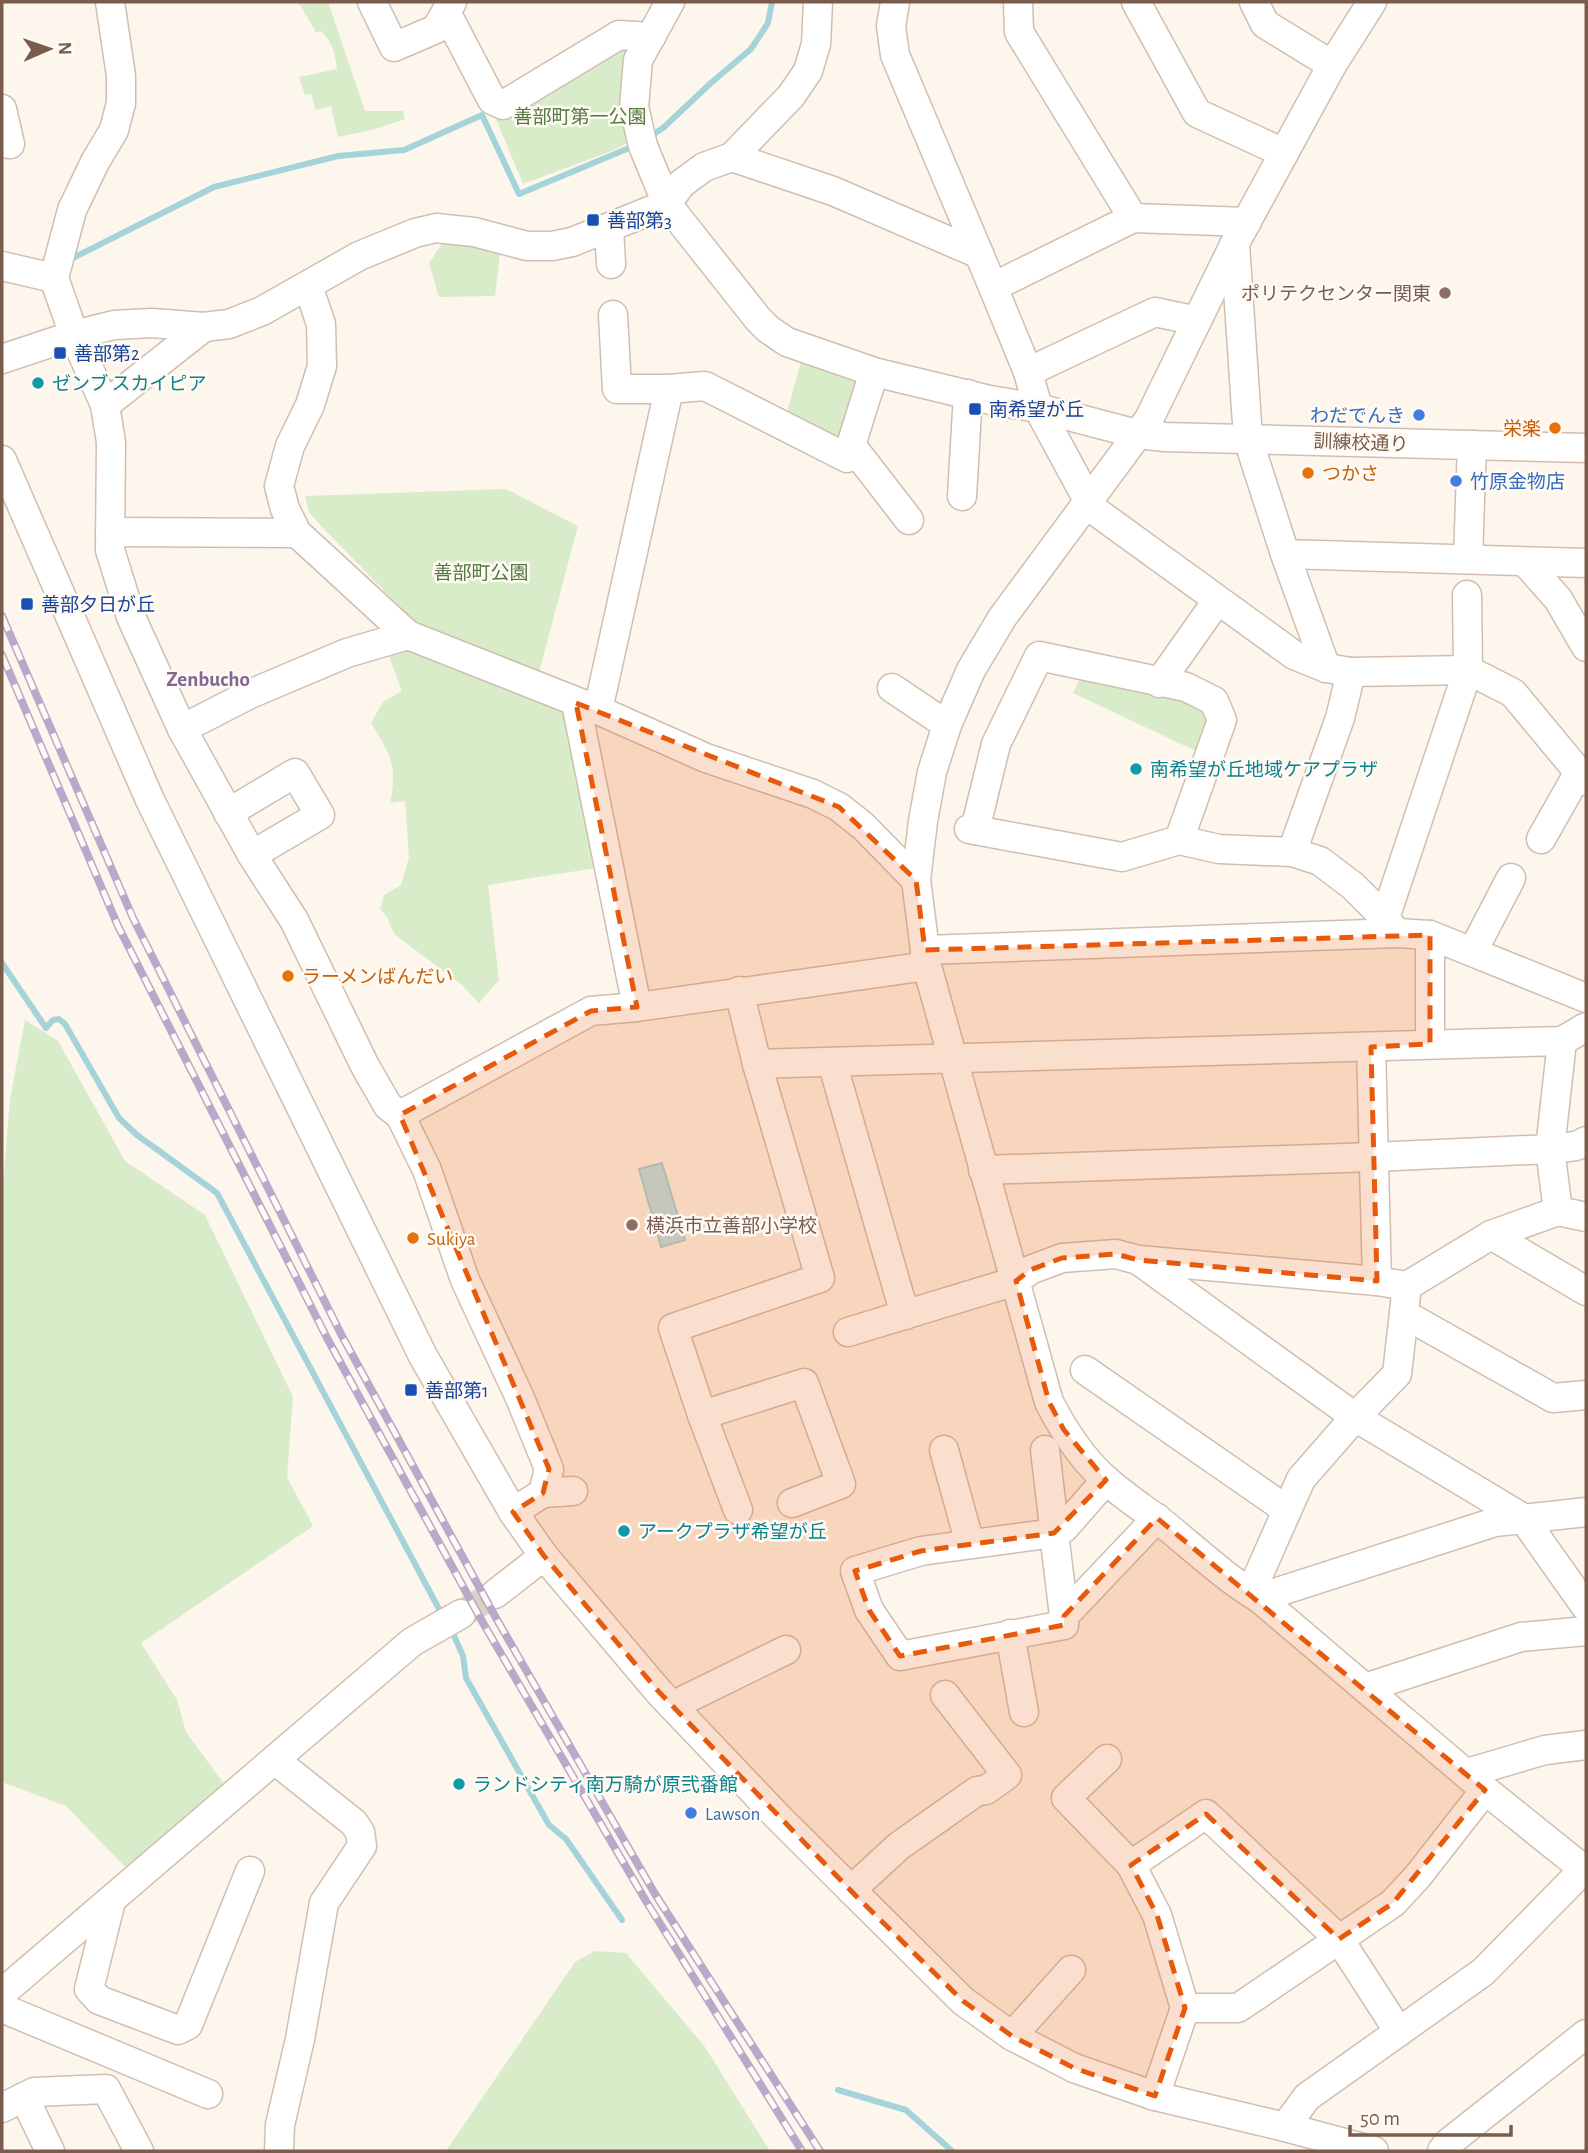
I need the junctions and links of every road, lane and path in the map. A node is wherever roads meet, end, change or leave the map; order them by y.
1 (110, 2) edge
2 (372, 2) edge
3 (670, 2) edge
4 (818, 2) edge
5 (895, 2) edge
6 (1018, 2) edge
7 (1136, 2) edge
8 (1254, 2) edge
9 (1372, 2) edge
10 (449, 7) edge
11 (652, 37) junction
12 (1332, 65) junction
13 (2, 109) edge
14 (2, 144) edge
15 (1284, 153) junction
16 (732, 157) junction
17 (667, 204) junction
18 (1133, 218) junction
19 (609, 228) junction
20 (1241, 232) junction
21 (979, 254) junction
22 (611, 264) dead end
23 (2, 266) edge
24 (54, 278) junction
25 (308, 286) junction
26 (993, 286) junction
27 (613, 315) dead end
28 (1197, 321) junction
29 (204, 327) junction
30 (74, 335) junction
31 (2, 359) edge
32 (874, 372) junction
33 (1028, 372) junction
34 (669, 389) junction
35 (968, 394) junction
36 (104, 405) junction
37 (1038, 408) junction
38 (1137, 434) junction
39 (1248, 439) junction
40 (851, 445) junction
41 (1472, 445) junction
42 (1586, 448) edge
43 (2, 460) edge
44 (962, 496) dead end
45 (1088, 504) junction
46 (909, 520) dead end
47 (110, 533) junction
48 (297, 533) junction
49 (1284, 554) junction
50 (1468, 558) junction
51 (1525, 563) junction
52 (1586, 563) edge
53 (1467, 595) dead end
54 (1217, 601) junction
55 (408, 635) junction
56 (1586, 647) edge
57 (1338, 670) junction
58 (1468, 670) junction
59 (1159, 683) junction
60 (892, 688) dead end
61 (587, 707) junction
62 (947, 725) junction
63 (182, 729) junction
64 (1582, 776) edge
65 (228, 813) junction
66 (923, 821) junction
67 (966, 828) junction
68 (1541, 839) dead end
69 (1179, 840) junction
70 (1292, 852) junction
71 (252, 855) junction
72 (1511, 878) dead end
73 (916, 880) junction
74 (1391, 925) junction
75 (1430, 935) junction
76 (1473, 951) junction
77 (926, 958) junction
78 (739, 991) junction
79 (1586, 998) edge
80 (637, 1007) junction
81 (1586, 1027) edge
82 (1562, 1041) junction
83 (1430, 1044) junction
84 (1371, 1047) junction
85 (953, 1057) junction
86 (832, 1062) junction
87 (757, 1065) junction
88 (400, 1115) junction
89 (1586, 1141) edge
90 (1550, 1149) junction
91 (1373, 1157) junction
92 (983, 1170) junction
93 (1558, 1210) junction
94 (1586, 1217) edge
95 (1491, 1235) junction
96 (1138, 1260) junction
97 (1016, 1281) junction
98 (1377, 1281) junction
99 (1407, 1286) junction
100 (1586, 1291) edge
101 (1404, 1314) junction
102 (905, 1315) junction
103 (848, 1332) dead end
104 (1085, 1370) dead end
105 (1586, 1395) edge
106 (702, 1415) junction
107 (1355, 1417) junction
108 (1045, 1450) dead end
109 (941, 1451) dead end
110 (1106, 1480) junction
111 (573, 1490) dead end
112 (544, 1493) junction
113 (792, 1503) dead end
114 (738, 1510) dead end
115 (1287, 1510) junction
116 (1586, 1511) edge
117 (513, 1512) junction
118 (1157, 1518) junction
119 (1523, 1518) junction
120 (1054, 1533) junction
121 (970, 1544) junction
122 (544, 1556) junction
123 (495, 1594) tunnel mouth
124 (1259, 1598) junction
125 (1586, 1607) edge
126 (461, 1614) tunnel mouth
127 (1064, 1616) junction
128 (1586, 1631) edge
129 (1010, 1634) junction
130 (786, 1650) dead end
131 (1365, 1688) junction
132 (945, 1695) dead end
133 (672, 1706) junction
134 (1024, 1712) dead end
135 (1586, 1745) edge
136 (1107, 1759) dead end
137 (276, 1761) junction
138 (1476, 1782) junction
139 (1131, 1865) junction
140 (1586, 1869) edge
141 (250, 1871) dead end
142 (851, 1891) junction
143 (111, 1901) junction
144 (1339, 1939) junction
145 (1071, 1970) dead end
146 (2, 1993) edge
147 (2, 2008) edge
148 (1185, 2008) junction
149 (1399, 2032) junction
150 (1012, 2036) junction
151 (1585, 2038) edge
152 (208, 2094) dead end
153 (1155, 2096) junction
154 (13, 2103) edge
155 (1285, 2127) junction
156 (50, 2151) edge
157 (139, 2151) edge
158 (279, 2151) edge
159 (1374, 2151) edge
160 (1442, 2151) edge

1 - 24 street
2 - 10 street
3 - 11 street, 訓練校通り
4 - 16 street
5 - 21 street
6 - 18 street
7 - 15 street
8 - 12 street
9 - 12 street
10 - 11 street
11 - 17 street, 訓練校通り
12 - 15 street
13 - 14 street
15 - 20 street
16 - 17 street
16 - 21 street
17 - 19 street
17 - 32 street, 訓練校通り
18 - 20 street
18 - 26 street
19 - 22 street
19 - 25 street
20 - 28 street
20 - 39 street
21 - 26 street
23 - 24 street
24 - 30 street
25 - 29 street
25 - 48 street
26 - 33 street
27 - 34 street
28 - 33 street
28 - 38 street
29 - 30 street
29 - 36 street
30 - 31 street
30 - 36 street
32 - 35 street, 訓練校通り
32 - 40 street
33 - 37 street
34 - 40 street
34 - 61 street
35 - 37 street, 訓練校通り
35 - 44 street
36 - 47 street
37 - 38 street, 訓練校通り
37 - 45 street
38 - 39 street, 訓練校通り
38 - 45 street
39 - 41 street, 訓練校通り
39 - 49 street
40 - 46 street
41 - 42 street, 訓練校通り
41 - 50 street
43 - 117 street
45 - 54 street
45 - 62 street
47 - 48 street
47 - 63 street
48 - 55 street
49 - 50 street
49 - 57 street
50 - 51 street
51 - 52 street
51 - 56 street
53 - 58 street
54 - 57 street
54 - 59 street
55 - 61 street
55 - 63 street
57 - 58 street
57 - 70 street
58 - 64 street
58 - 74 street
59 - 67 street
59 - 69 street
60 - 62 street
61 - 73 street
61 - 80 street
62 - 66 street
63 - 65 street
64 - 68 street
65 - 71 street
65 - 71 street
66 - 67 street
66 - 73 street
67 - 69 street
69 - 70 street
70 - 74 street
71 - 88 street
72 - 76 street
73 - 77 street
74 - 75 street
74 - 77 street
75 - 76 street
75 - 83 street
76 - 79 street
77 - 78 street
77 - 85 street
78 - 80 street
78 - 87 street
80 - 88 street
81 - 82 street
82 - 83 street
82 - 90 street
83 - 84 street
84 - 85 street
84 - 91 street
85 - 86 street
85 - 92 street
86 - 87 street
86 - 102 street
87 - 106 street
88 - 112 street
89 - 90 street
90 - 91 street
90 - 93 street
91 - 92 street
91 - 98 street
92 - 97 street
93 - 94 street
93 - 95 street
95 - 99 street
95 - 100 street
96 - 97 street
96 - 98 street
96 - 107 street
97 - 102 street
97 - 110 street
98 - 99 street
99 - 101 street
101 - 105 street
101 - 107 street
102 - 103 street
104 - 115 street
106 - 113 street
106 - 114 street
107 - 115 street
107 - 119 street
108 - 120 street
109 - 121 street
110 - 118 street
110 - 120 street
111 - 112 street
112 - 117 street
115 - 124 street
116 - 119 street
117 - 122 street
118 - 124 street
118 - 127 street
119 - 124 street
119 - 125 street
120 - 121 street
120 - 127 street
121 - 129 street
122 - 123 street
122 - 133 street
124 - 131 street
126 - 137 street
127 - 129 street
128 - 131 street
129 - 134 street
130 - 133 street
131 - 138 street
132 - 142 street
133 - 142 street
135 - 138 street
136 - 139 street
137 - 143 street
137 - 158 street
138 - 140 street
138 - 144 street
139 - 144 street
139 - 148 street
140 - 149 street
141 - 143 street
142 - 150 street
143 - 146 street
144 - 148 street
144 - 149 street
145 - 150 street
147 - 152 street
148 - 153 street
149 - 155 street
150 - 153 street
151 - 160 street
153 - 155 street
154 - 156 street
154 - 157 street
155 - 159 street

